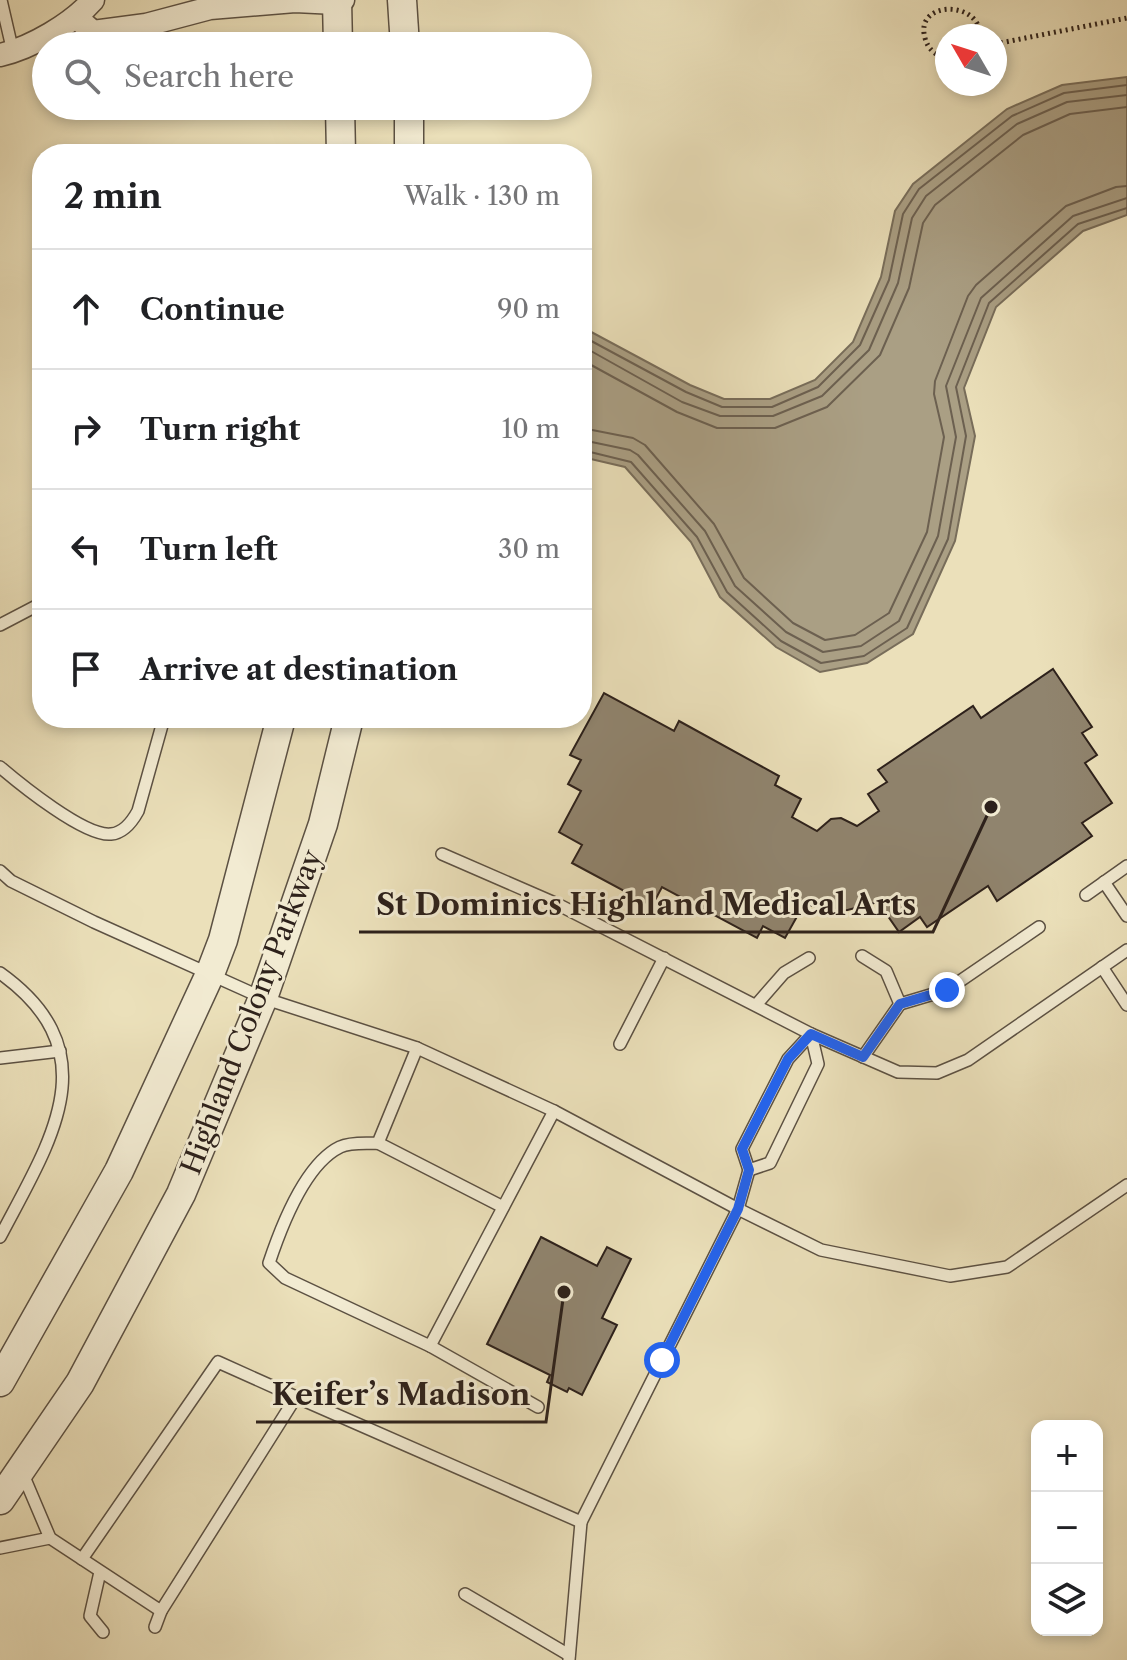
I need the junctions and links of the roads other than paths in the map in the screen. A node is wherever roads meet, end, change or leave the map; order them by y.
1 (1, 0) edge
2 (93, 0) edge
3 (402, 0) edge
4 (339, 1) edge
5 (77, 18) junction
6 (49, 32) edge
7 (338, 32) edge
8 (404, 32) edge
9 (32, 41) edge
10 (6, 54) edge
11 (340, 120) edge
12 (409, 120) edge
13 (341, 144) edge
14 (409, 144) edge
15 (32, 608) edge
16 (0, 625) edge
17 (161, 728) edge
18 (278, 728) edge
19 (347, 728) edge
20 (0, 767) edge
21 (442, 854) dead end
22 (1127, 866) edge
23 (0, 871) edge
24 (1104, 882) junction
25 (1086, 895) dead end
26 (1127, 916) edge
27 (1039, 927) dead end
28 (1127, 950) edge
29 (862, 956) dead end
30 (664, 958) junction
31 (809, 958) dead end
32 (1102, 967) junction
33 (0, 973) edge
34 (210, 974) junction
35 (263, 998) junction
36 (900, 1004) junction
37 (756, 1005) junction
38 (1127, 1005) edge
39 (811, 1034) junction
40 (620, 1044) dead end
41 (417, 1048) junction
42 (60, 1051) junction
43 (863, 1057) junction
44 (0, 1058) edge
45 (554, 1111) junction
46 (378, 1143) junction
47 (749, 1170) junction
48 (1127, 1185) edge
49 (503, 1207) junction
50 (738, 1209) junction
51 (0, 1237) edge
52 (430, 1346) junction
53 (0, 1382) edge
54 (296, 1397) junction
55 (538, 1407) dead end
56 (21, 1469) junction
57 (0, 1500) edge
58 (581, 1522) junction
59 (50, 1538) junction
60 (0, 1548) edge
61 (82, 1559) junction
62 (100, 1572) junction
63 (465, 1594) dead end
64 (161, 1611) junction
65 (155, 1627) dead end
66 (103, 1632) dead end
67 (569, 1657) edge

1 - 10 lane
2 - 5 street
3 - 8 street
4 - 5 street
4 - 7 street
5 - 6 street
9 - 10 street
11 - 13 street
12 - 14 street
15 - 16 lane
17 - 20 lane
18 - 34 street, Highland Colony Parkway
19 - 35 street, Highland Colony Parkway
21 - 30 lane
22 - 24 lane
23 - 34 lane
24 - 25 lane
24 - 26 lane
27 - 36 lane
28 - 32 lane
29 - 36 lane
30 - 37 lane
30 - 40 lane
31 - 37 lane
32 - 38 lane
32 - 43 lane
33 - 42 lane
34 - 35 lane
34 - 53 street, Highland Colony Parkway
35 - 41 lane
35 - 56 street, Highland Colony Parkway
36 - 43 lane
37 - 39 lane
39 - 43 lane
39 - 47 lane
39 - 47 lane
41 - 45 lane
41 - 46 lane
42 - 44 lane
42 - 51 lane
45 - 49 lane
45 - 50 lane
46 - 49 lane
46 - 52 lane
47 - 50 lane
48 - 50 lane
49 - 52 lane
50 - 58 lane
52 - 55 lane
54 - 58 lane
54 - 61 lane
54 - 64 lane
56 - 57 street, Highland Colony Parkway
56 - 59 lane
58 - 67 lane
59 - 60 lane
59 - 61 lane
61 - 62 lane
62 - 64 lane
62 - 66 lane
63 - 67 lane
64 - 65 lane

